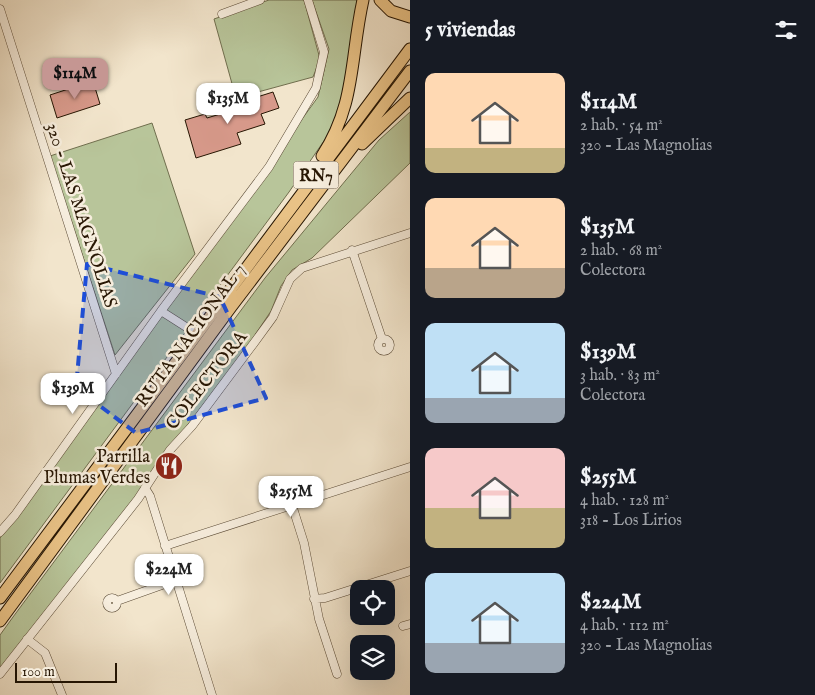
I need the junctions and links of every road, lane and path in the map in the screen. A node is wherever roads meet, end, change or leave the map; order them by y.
1 (260, 0) edge
2 (308, 0) edge
3 (363, 0) edge
4 (380, 0) edge
5 (0, 9) edge
6 (222, 14) dead end
7 (410, 17) edge
8 (410, 49) edge
9 (410, 70) edge
10 (410, 98) edge
11 (323, 186) junction
12 (299, 197) junction
13 (410, 233) edge
14 (352, 250) junction
15 (161, 311) junction
16 (197, 334) junction
17 (382, 339) dead end
18 (116, 374) junction
19 (410, 467) edge
20 (145, 488) junction
21 (292, 505) junction
22 (0, 532) edge
23 (165, 546) junction
24 (410, 571) edge
25 (176, 580) junction
26 (0, 598) edge
27 (314, 599) junction
28 (117, 601) dead end
29 (0, 621) edge
30 (27, 639) junction
31 (0, 674) edge
32 (336, 674) dead end
33 (62, 695) edge
34 (212, 695) edge

1 - 6 street
2 - 15 street
3 - 12 highway
4 - 7 highway
5 - 18 street, 320 - LAS MAGNOLIAS
8 - 12 highway, RUTA NACIONAL 7 / RN7
9 - 11 highway, RUTA NACIONAL 7 / RN7
10 - 11 highway
11 - 29 highway, RUTA NACIONAL 7 / RN7
12 - 16 highway, RUTA NACIONAL 7 / RN7
13 - 14 street
14 - 17 street
14 - 20 street, COLECTORA
15 - 16 street, COLECTORA
15 - 18 street
16 - 26 highway, RUTA NACIONAL 7 / RN7
18 - 22 street
19 - 21 street
20 - 23 street
20 - 30 street, COLECTORA
21 - 23 street
21 - 27 street
23 - 25 street
24 - 27 street
25 - 28 street
25 - 34 street
27 - 32 street
30 - 31 street, COLECTORA
30 - 33 street

